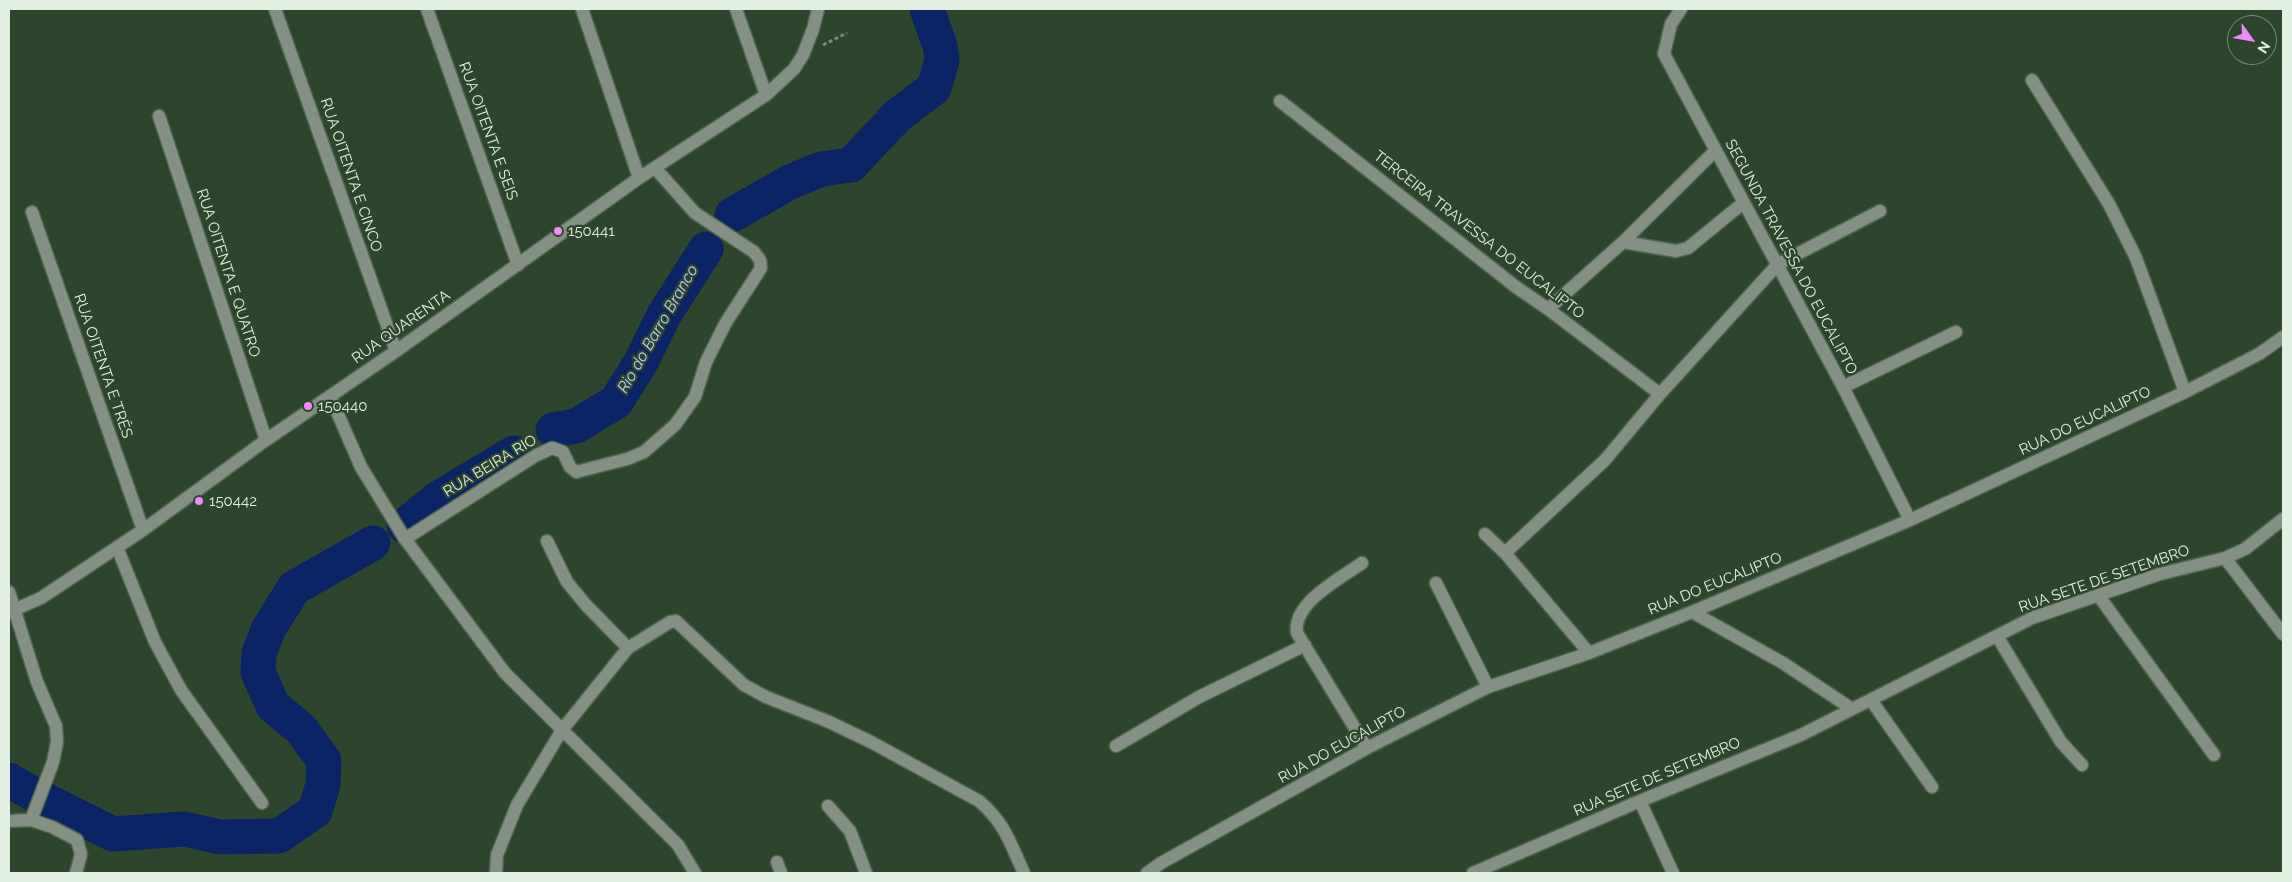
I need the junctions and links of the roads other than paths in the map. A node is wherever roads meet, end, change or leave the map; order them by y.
1 (275, 9) edge
2 (427, 9) edge
3 (582, 9) edge
4 (736, 9) edge
5 (818, 9) edge
6 (1681, 9) edge
7 (2032, 80) dead end
8 (766, 96) junction
9 (1280, 101) dead end
10 (159, 116) dead end
11 (1715, 151) junction
12 (655, 168) junction
13 (639, 178) junction
14 (1743, 203) junction
15 (1880, 211) dead end
16 (32, 212) dead end
17 (1623, 242) junction
18 (1778, 264) junction
19 (518, 265) junction
20 (1548, 309) junction
21 (1956, 332) dead end
22 (2283, 337) edge
23 (396, 351) junction
24 (1843, 387) junction
25 (2185, 392) junction
26 (1660, 394) junction
27 (330, 396) junction
28 (266, 440) junction
29 (2283, 519) edge
30 (1910, 520) junction
31 (143, 530) junction
32 (1485, 534) dead end
33 (405, 539) junction
34 (547, 541) dead end
35 (117, 546) junction
36 (1506, 553) junction
37 (2225, 558) junction
38 (1362, 563) dead end
39 (1436, 583) dead end
40 (9, 592) edge
41 (2098, 595) junction
42 (12, 611) edge
43 (1692, 612) junction
44 (2283, 634) edge
45 (1998, 636) junction
46 (1304, 646) junction
47 (628, 648) junction
48 (1589, 653) junction
49 (1488, 687) junction
50 (1871, 700) junction
51 (1852, 709) junction
52 (562, 730) junction
53 (1116, 746) dead end
54 (1367, 748) junction
55 (2214, 755) dead end
56 (2082, 765) dead end
57 (1932, 787) dead end
58 (1640, 801) junction
59 (262, 804) dead end
60 (828, 806) dead end
61 (31, 820) junction
62 (9, 821) edge
63 (1164, 868) edge
64 (76, 873) edge
65 (496, 873) edge
66 (695, 873) edge
67 (866, 873) edge
68 (1024, 873) edge
69 (1147, 873) edge
70 (1473, 873) edge
71 (1673, 873) edge

1 - 23 street, RUA OITENTA E CINCO
2 - 19 street, RUA OITENTA E SEIS
3 - 13 street
4 - 8 street
5 - 8 street, RUA QUARENTA
6 - 11 street, SEGUNDA TRAVESSA DO EUCALIPTO
7 - 25 street
8 - 12 street, RUA QUARENTA
9 - 20 street, TERCEIRA TRAVESSA DO EUCALIPTO
10 - 28 street, RUA OITENTA E QUATRO
11 - 14 street, SEGUNDA TRAVESSA DO EUCALIPTO
11 - 17 street
12 - 13 street, RUA QUARENTA
12 - 33 street, RUA BEIRA RIO
13 - 19 street, RUA QUARENTA
14 - 17 street
14 - 18 street, SEGUNDA TRAVESSA DO EUCALIPTO
15 - 18 street
16 - 31 street, RUA OITENTA E TRÊS
17 - 20 street
18 - 24 street, SEGUNDA TRAVESSA DO EUCALIPTO
18 - 26 street
19 - 23 street, RUA QUARENTA
20 - 26 street, TERCEIRA TRAVESSA DO EUCALIPTO
21 - 24 street
22 - 25 street, RUA DO EUCALIPTO
23 - 27 street, RUA QUARENTA
24 - 30 street, SEGUNDA TRAVESSA DO EUCALIPTO
25 - 30 street, RUA DO EUCALIPTO
26 - 36 street
27 - 28 street, RUA QUARENTA
27 - 33 street
28 - 31 street, RUA QUARENTA
29 - 37 street, RUA SETE DE SETEMBRO
30 - 43 street, RUA DO EUCALIPTO
31 - 35 street, RUA QUARENTA
32 - 36 street
33 - 52 street
34 - 47 street
35 - 42 street, RUA QUARENTA
35 - 59 street
36 - 48 street
37 - 41 street, RUA SETE DE SETEMBRO
37 - 44 street
38 - 46 street
39 - 49 street
40 - 42 street
41 - 45 street, RUA SETE DE SETEMBRO
41 - 55 street
42 - 61 street
43 - 48 street, RUA DO EUCALIPTO
43 - 51 street
45 - 50 street, RUA SETE DE SETEMBRO
45 - 56 street
46 - 53 street
46 - 54 street
47 - 52 street
47 - 68 street
48 - 49 street, RUA DO EUCALIPTO
49 - 54 street, RUA DO EUCALIPTO
50 - 51 street, RUA SETE DE SETEMBRO
50 - 57 street
51 - 58 street, RUA SETE DE SETEMBRO
52 - 65 street
52 - 66 street
54 - 63 street, RUA DO EUCALIPTO
58 - 70 street, RUA SETE DE SETEMBRO
58 - 71 street
60 - 67 street
61 - 62 street
61 - 64 street
63 - 69 street, RUA DO EUCALIPTO

